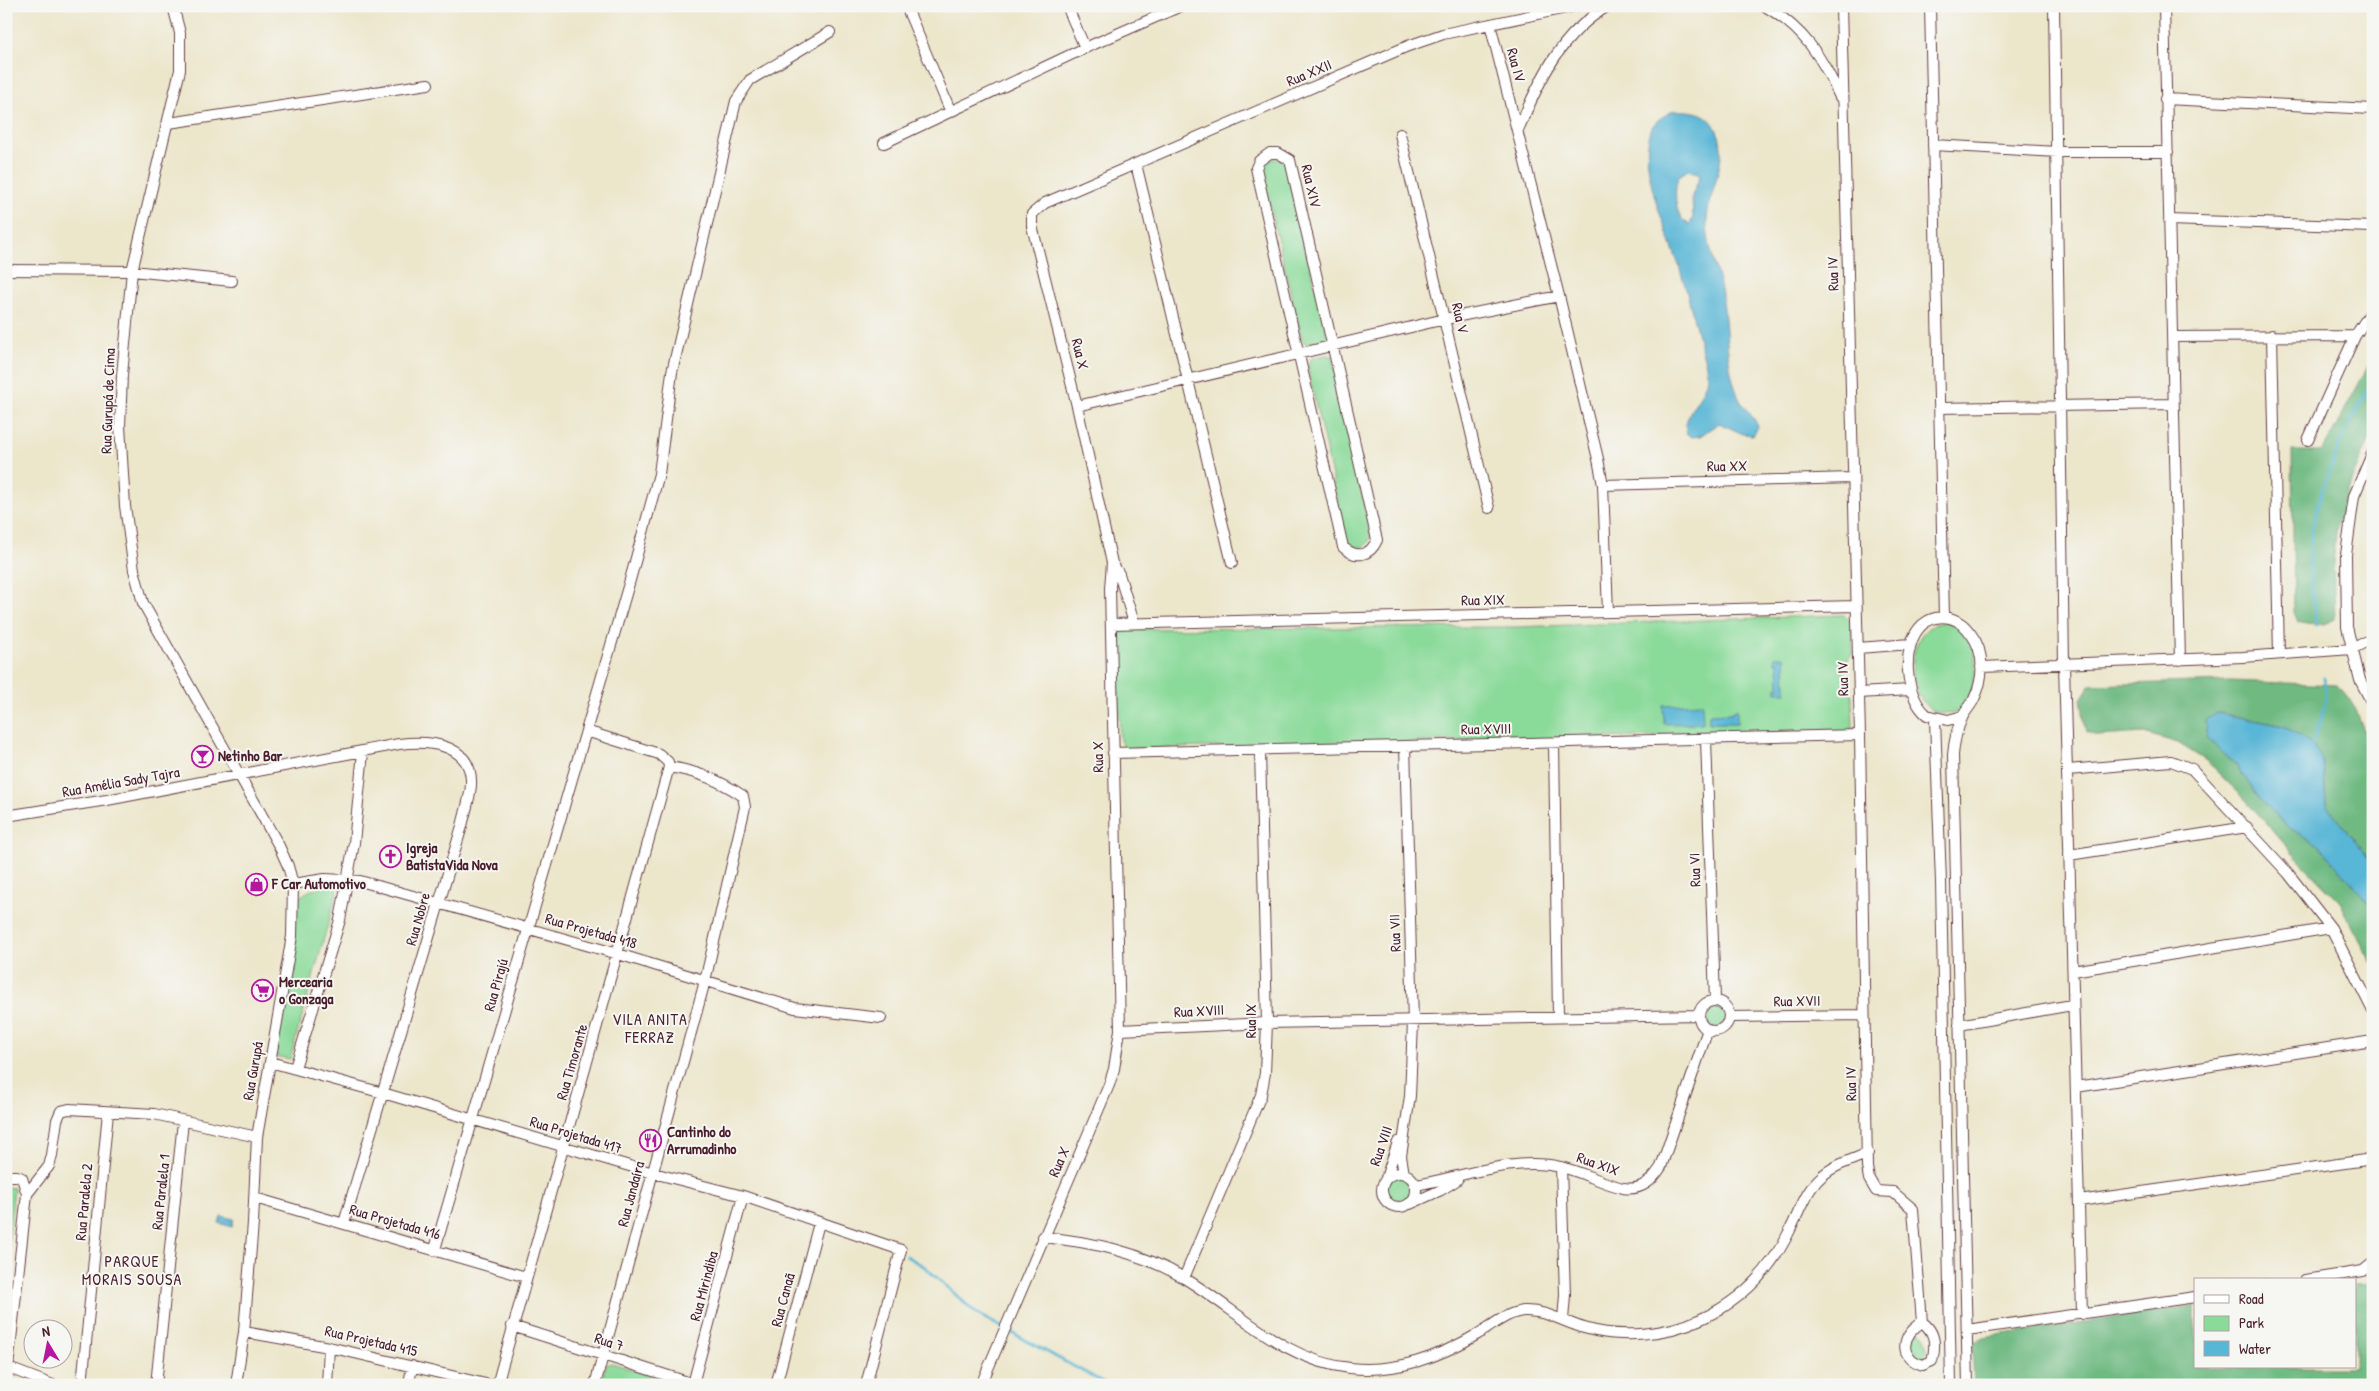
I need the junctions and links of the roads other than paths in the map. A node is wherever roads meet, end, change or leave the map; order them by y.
1 (173, 6) edge
2 (906, 6) edge
3 (1067, 6) edge
4 (1181, 6) edge
5 (1576, 6) edge
6 (1608, 6) edge
7 (1765, 6) edge
8 (1841, 6) edge
9 (1930, 6) edge
10 (2054, 6) edge
11 (2164, 6) edge
12 (1490, 24) junction
13 (830, 32) dead end
14 (1085, 48) junction
15 (428, 84) dead end
16 (2165, 99) junction
17 (1843, 103) junction
18 (2373, 109) edge
19 (950, 110) junction
20 (169, 124) junction
21 (1518, 130) junction
22 (1400, 134) dead end
23 (884, 144) dead end
24 (1933, 145) junction
25 (2058, 152) junction
26 (2168, 152) junction
27 (1136, 164) junction
28 (1063, 195) joint
29 (2169, 220) junction
30 (2373, 228) edge
31 (6, 270) edge
32 (132, 271) junction
33 (232, 281) dead end
34 (1559, 296) junction
35 (2373, 309) edge
36 (1445, 319) junction
37 (2272, 335) junction
38 (2355, 336) junction
39 (2172, 337) junction
40 (1332, 346) junction
41 (1299, 353) junction
42 (1188, 380) junction
43 (2173, 404) junction
44 (1077, 406) junction
45 (2061, 406) junction
46 (1939, 408) junction
47 (2308, 440) dead end
48 (2373, 452) edge
49 (2369, 470) edge
50 (1852, 478) junction
51 (1602, 485) junction
52 (1489, 508) dead end
53 (1112, 563) junction
54 (1232, 563) dead end
55 (1856, 606) junction
56 (1608, 612) junction
57 (1944, 617) junction
58 (1134, 623) junction
59 (1111, 624) junction
60 (2373, 638) edge
61 (1911, 644) junction
62 (1858, 648) junction
63 (2352, 649) junction
64 (2279, 654) junction
65 (2180, 660) junction
66 (2064, 664) junction
67 (1981, 667) junction
68 (1910, 690) junction
69 (1859, 693) junction
70 (2373, 704) edge
71 (1963, 716) junction
72 (1934, 719) junction
73 (586, 731) junction
74 (1860, 735) junction
75 (1706, 739) junction
76 (1554, 743) junction
77 (1406, 746) junction
78 (1260, 750) junction
79 (363, 752) junction
80 (1113, 753) junction
81 (2068, 770) junction
82 (668, 772) junction
83 (240, 775) junction
84 (6, 816) edge
85 (2246, 827) junction
86 (2070, 855) junction
87 (349, 878) junction
88 (293, 884) junction
89 (438, 902) junction
90 (528, 928) junction
91 (2331, 928) junction
92 (618, 954) junction
93 (2073, 972) junction
94 (705, 981) junction
95 (1715, 1000) junction
96 (2072, 1005) junction
97 (2373, 1011) edge
98 (1699, 1015) junction
99 (1864, 1015) junction
100 (1558, 1017) junction
101 (1730, 1017) junction
102 (881, 1018) dead end
103 (1413, 1022) junction
104 (1267, 1023) junction
105 (1959, 1025) junction
106 (1120, 1030) junction
107 (1708, 1030) junction
108 (2373, 1041) edge
109 (270, 1062) junction
110 (295, 1068) junction
111 (2076, 1087) junction
112 (383, 1093) junction
113 (108, 1112) junction
114 (473, 1119) junction
115 (1406, 1120) junction
116 (183, 1121) junction
117 (257, 1137) junction
118 (564, 1146) junction
119 (1868, 1153) junction
120 (2373, 1159) edge
121 (1561, 1167) junction
122 (652, 1173) junction
123 (1404, 1174) junction
124 (6, 1176) edge
125 (1464, 1176) junction
126 (1386, 1178) junction
127 (1416, 1185) junction
128 (27, 1194) junction
129 (743, 1196) junction
130 (255, 1198) junction
131 (2079, 1201) junction
132 (1409, 1204) junction
133 (344, 1223) junction
134 (819, 1224) junction
135 (1043, 1237) junction
136 (435, 1249) junction
137 (2373, 1263) edge
138 (526, 1276) junction
139 (1184, 1278) junction
140 (2318, 1278) edge
141 (2194, 1297) edge
142 (2082, 1314) junction
143 (1950, 1318) junction
144 (1966, 1318) junction
145 (1563, 1320) junction
146 (1922, 1322) dead end
147 (512, 1326) junction
148 (1967, 1330) junction
149 (244, 1332) junction
150 (329, 1346) junction
151 (603, 1356) junction
152 (1968, 1365) junction
153 (412, 1366) junction
154 (1951, 1366) junction
155 (7, 1367) edge
156 (695, 1384) edge
157 (53, 1385) edge
158 (82, 1385) edge
159 (156, 1385) edge
160 (236, 1385) edge
161 (327, 1385) edge
162 (409, 1385) edge
163 (490, 1385) edge
164 (497, 1385) edge
165 (594, 1385) edge
166 (776, 1385) edge
167 (866, 1385) edge
168 (981, 1385) edge
169 (1952, 1385) edge
170 (1968, 1385) edge

1 - 20 street, Rua Gurupá de Cima
2 - 19 street
3 - 14 street
4 - 14 street
5 - 12 street, Rua XXII
6 - 21 street
7 - 17 street
8 - 17 street, Rua IV
9 - 24 street
10 - 25 street
11 - 16 street
12 - 21 street, Rua IV
12 - 27 street, Rua XXII
13 - 73 street, Rua Pirajú
14 - 19 street
15 - 20 street
16 - 18 street
16 - 26 street
17 - 50 street, Rua IV
19 - 23 street
20 - 32 street, Rua Gurupá de Cima
21 - 34 street, Rua IV
22 - 36 street, Rua V
24 - 25 street
24 - 46 street
25 - 26 street
25 - 45 street
26 - 29 street
27 - 28 street, Rua XXII
27 - 42 street
28 - 44 street, Rua X
29 - 30 street
29 - 39 street
31 - 32 street
32 - 33 street
32 - 83 street, Rua Gurupá de Cima
34 - 36 street
34 - 51 street, Rua IV
35 - 38 street
36 - 40 street
36 - 52 street, Rua V
37 - 38 street
37 - 39 street
37 - 64 street
38 - 47 street
39 - 43 street
40 - 41 street
40 - 41 street, Rua XIV
40 - 41 street, Rua XIV
41 - 42 street
42 - 44 street
42 - 54 street
43 - 45 street
43 - 65 street
44 - 53 street, Rua X
45 - 46 street
45 - 66 street
46 - 57 street
48 - 49 street
49 - 63 street
50 - 51 street, Rua XX
50 - 55 street, Rua IV
51 - 56 street, Rua IV
53 - 58 street
53 - 59 street, Rua X
55 - 56 street, Rua XIX
55 - 62 street, Rua IV
56 - 58 street, Rua XIX
57 - 61 street
57 - 67 street
58 - 59 street, Rua XIX
59 - 80 street, Rua X
60 - 63 street
61 - 62 street
61 - 68 street
62 - 69 street, Rua IV
63 - 64 street
63 - 70 street
64 - 65 street
65 - 66 street
66 - 67 street
66 - 81 street
67 - 71 street
68 - 69 street
68 - 72 street
69 - 74 street, Rua IV
71 - 72 street
71 - 105 street
72 - 143 street
73 - 82 street
73 - 90 street, Rua Pirajú
74 - 75 street, Rua XVIII
74 - 99 street, Rua IV
75 - 76 street, Rua XVIII
75 - 95 street, Rua VI
76 - 77 street, Rua XVIII
76 - 100 street
77 - 78 street, Rua XVIII
77 - 103 street, Rua VII
78 - 80 street, Rua XVIII
78 - 104 street, Rua IX
79 - 83 street, Rua Nobre
79 - 87 street
79 - 89 street, Rua Nobre
80 - 106 street, Rua X
81 - 85 street
81 - 86 street
82 - 92 street, Rua Timorante
82 - 94 street, Rua Jandaíra
83 - 84 street, Rua Amélia Sady Tajra
83 - 88 street, Rua Gurupá
85 - 86 street
85 - 91 street
86 - 93 street
87 - 88 street, Rua Projetada 418
87 - 89 street, Rua Projetada 418
87 - 110 street
88 - 109 street, Rua Gurupá
89 - 90 street, Rua Projetada 418
89 - 112 street, Rua Nobre
90 - 92 street, Rua Projetada 418
90 - 114 street, Rua Pirajú
91 - 93 street
91 - 97 street
92 - 94 street, Rua Projetada 418
92 - 118 street, Rua Timorante
93 - 96 street
94 - 102 street, Rua Projetada 418
94 - 122 street, Rua Jandaíra
95 - 98 street
95 - 101 street
96 - 105 street
96 - 111 street
98 - 100 street, Rua XVIII
98 - 107 street
99 - 101 street, Rua XVII
99 - 119 street, Rua IV
100 - 103 street, Rua XVIII
101 - 107 street
103 - 104 street, Rua XVIII
103 - 115 street, Rua VII
104 - 106 street, Rua XVIII
104 - 139 street, Rua IX
105 - 144 street
106 - 135 street, Rua X
107 - 121 street, Rua XIX
108 - 111 street
109 - 110 street, Rua Projetada 417
109 - 117 street, Rua Gurupá
110 - 112 street, Rua Projetada 417
111 - 131 street
112 - 114 street, Rua Projetada 417
112 - 133 street, Rua Nobre
113 - 116 street
113 - 128 street
113 - 158 street, Rua Paralela 2
114 - 118 street, Rua Projetada 417
114 - 136 street, Rua Pirajú
115 - 123 street, Rua VIII
115 - 126 street, Rua VIII
116 - 117 street
116 - 159 street, Rua Paralela 1
117 - 130 street, Rua Gurupá
118 - 122 street, Rua Projetada 417
118 - 138 street, Rua Timorante
119 - 145 street
119 - 146 street, Rua IV
120 - 131 street
121 - 125 street, Rua XIX
121 - 145 street
122 - 129 street, Rua Projetada 417
122 - 151 street, Rua Jandaíra
123 - 126 street
123 - 127 street
124 - 128 street
125 - 127 street, Rua XIX
125 - 132 street, Rua XIX
126 - 132 street
127 - 132 street
128 - 155 street
129 - 134 street, Rua Projetada 417
129 - 156 street, Rua Mirindiba
130 - 133 street, Rua Projetada 416
130 - 149 street, Rua Gurupá
131 - 142 street
133 - 136 street, Rua Projetada 416
134 - 166 street, Rua Canaã
134 - 167 street, Rua Projetada 417
135 - 139 street
135 - 168 street, Rua X
136 - 138 street, Rua Projetada 416
137 - 140 street
138 - 147 street, Rua Timorante
139 - 145 street
141 - 142 street
142 - 148 street
143 - 144 street
143 - 154 street
144 - 148 street
147 - 151 street, Rua 7
147 - 164 street, Rua Timorante
148 - 152 street
149 - 150 street, Rua Projetada 415
149 - 160 street, Rua Gurupá
150 - 153 street, Rua Projetada 415
150 - 161 street
151 - 156 street, Rua 7
151 - 165 street, Rua Jandaíra
152 - 154 street
152 - 170 street
153 - 162 street
153 - 163 street, Rua Projetada 415
154 - 169 street
155 - 157 street

